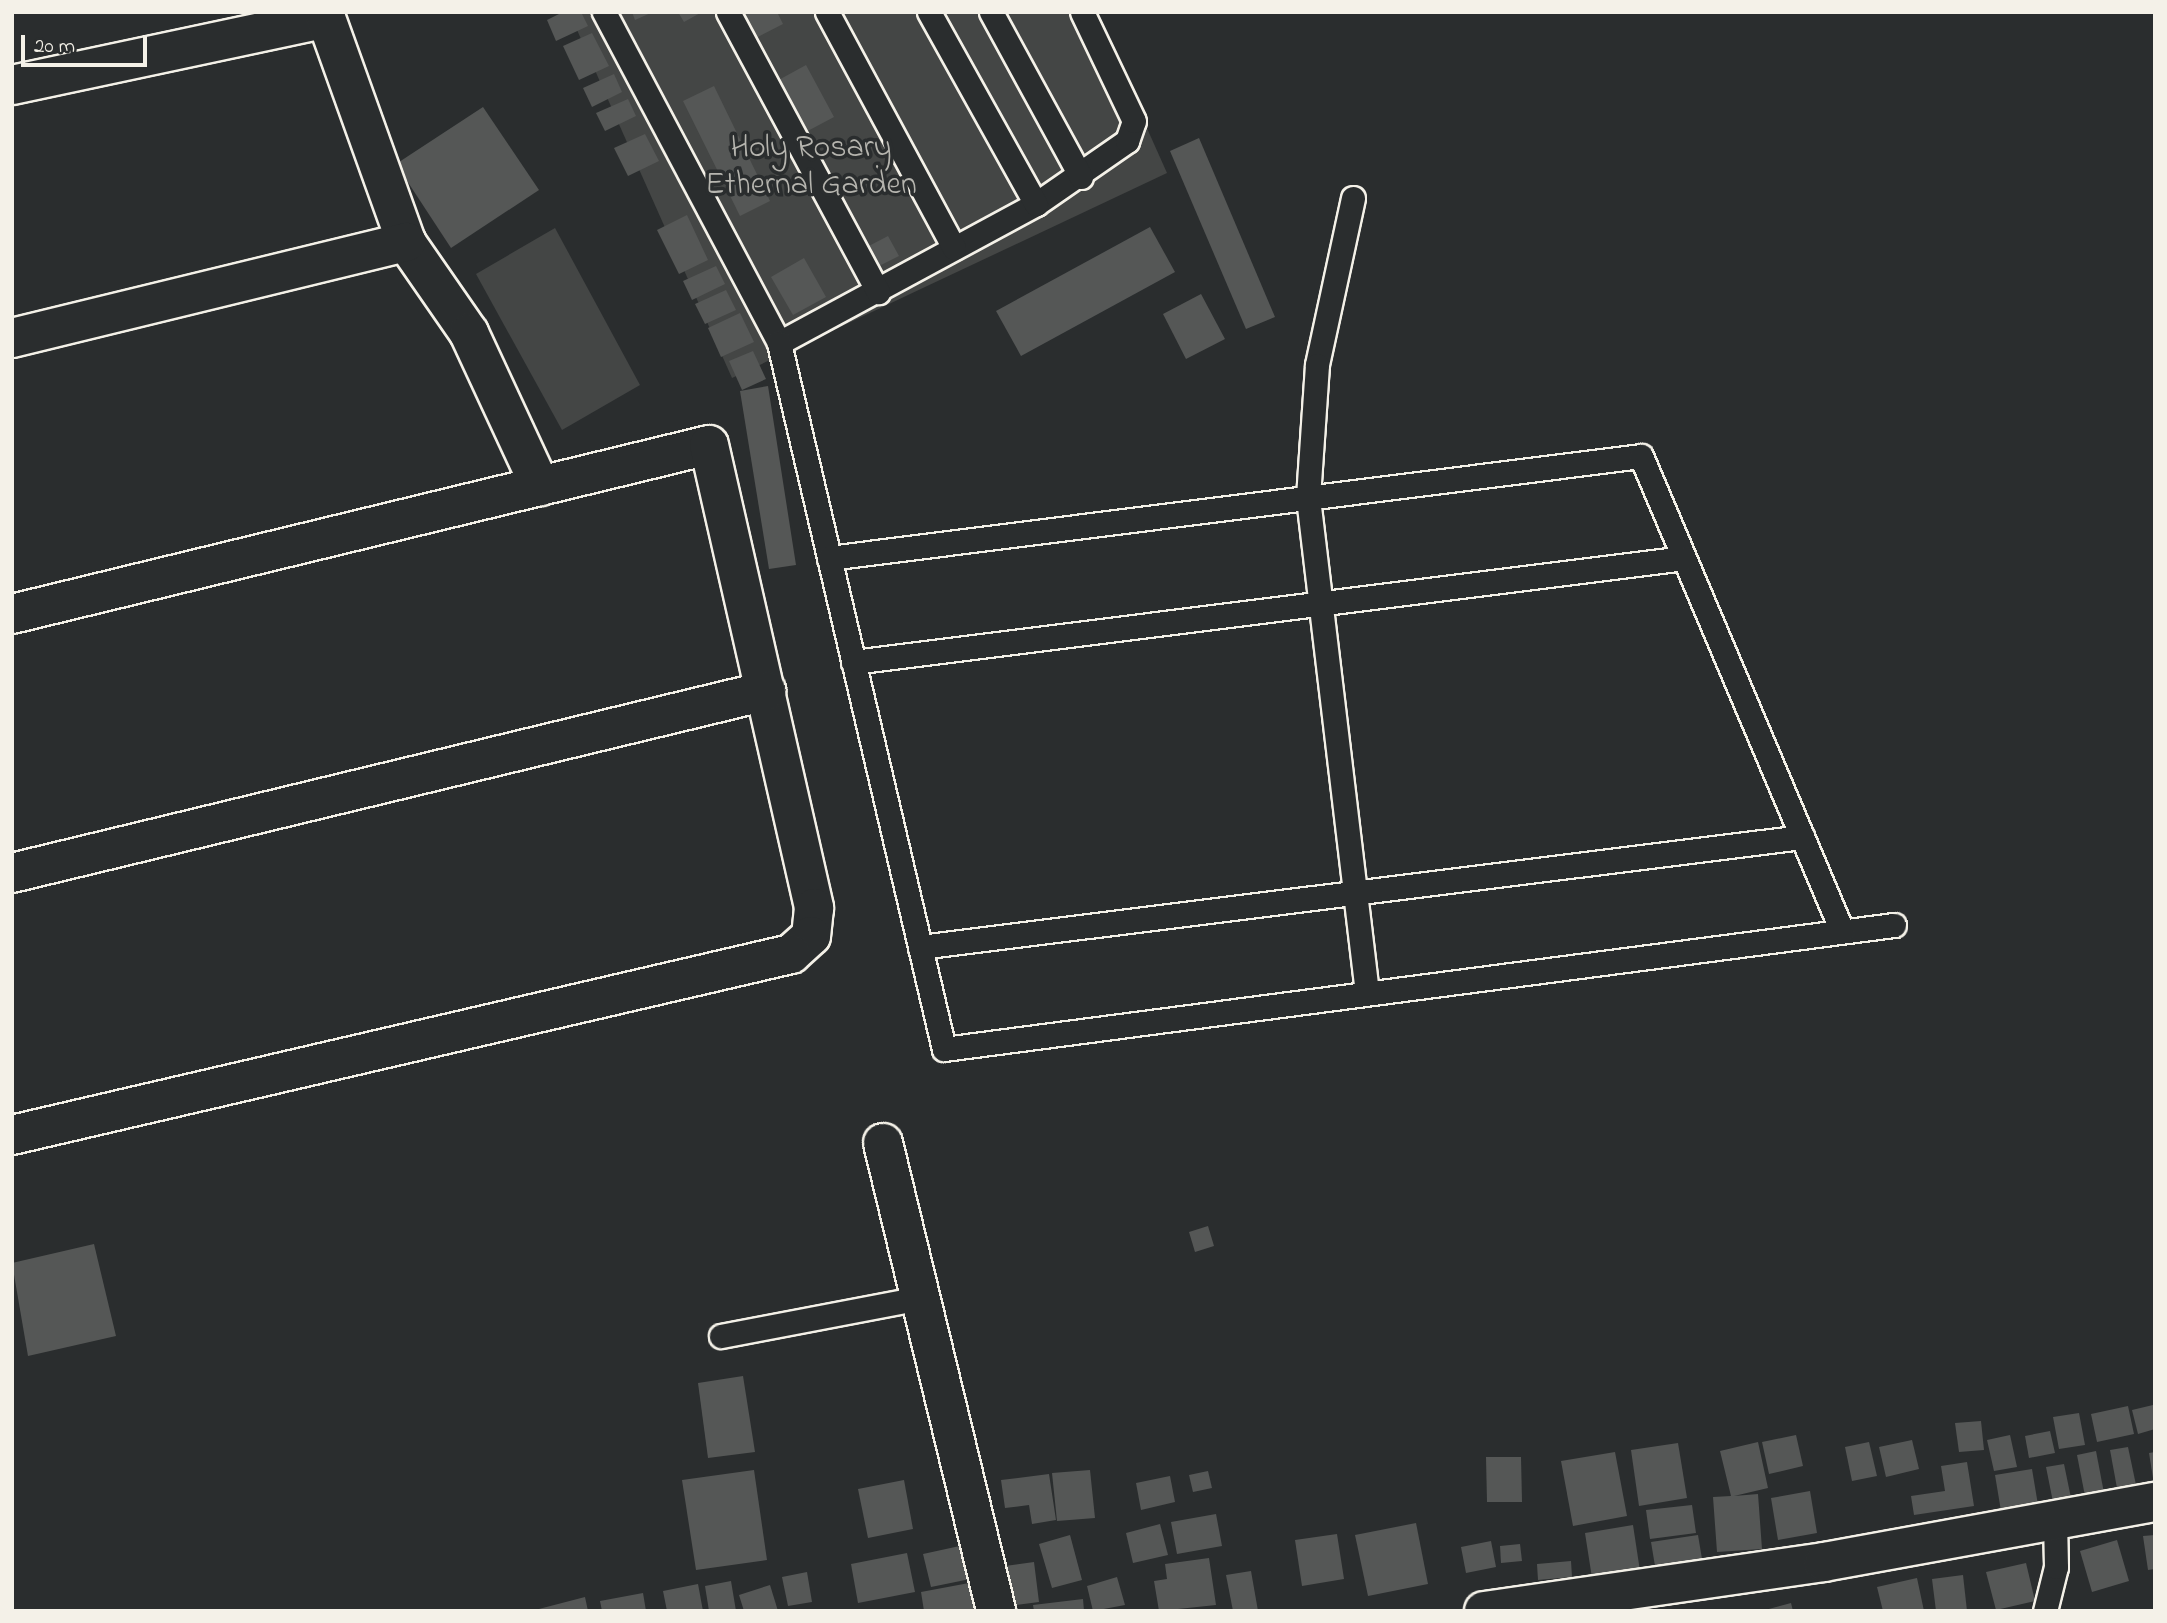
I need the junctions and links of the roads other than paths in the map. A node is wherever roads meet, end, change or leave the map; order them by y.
1 (604, 12) edge
2 (728, 12) edge
3 (827, 12) edge
4 (929, 12) edge
5 (991, 12) edge
6 (1082, 12) edge
7 (12, 85) edge
8 (1081, 177) junction
9 (1353, 198) dead end
10 (1036, 204) junction
11 (406, 242) junction
12 (954, 248) junction
13 (878, 292) junction
14 (12, 338) edge
15 (779, 343) junction
16 (541, 486) junction
17 (1308, 498) junction
18 (829, 558) junction
19 (1684, 558) junction
20 (1322, 604) junction
21 (12, 614) edge
22 (853, 662) junction
23 (766, 691) junction
24 (1802, 836) junction
25 (12, 873) edge
26 (1356, 892) junction
27 (1894, 925) dead end
28 (1842, 931) junction
29 (920, 947) junction
30 (1367, 993) junction
31 (12, 1135) edge
32 (883, 1143) dead end
33 (921, 1298) junction
34 (721, 1336) dead end
35 (2155, 1502) edge
36 (2055, 1520) junction
37 (1591, 1604) edge
38 (996, 1611) edge
39 (1484, 1611) edge
40 (2045, 1611) edge

1 - 15 lane
2 - 13 lane
3 - 12 lane
4 - 10 lane
5 - 8 lane
6 - 8 lane
7 - 11 street
8 - 10 lane
9 - 17 lane
10 - 12 lane
11 - 14 street
11 - 16 street
12 - 13 lane
13 - 15 lane
15 - 18 lane
16 - 21 street
16 - 23 street
17 - 18 lane
17 - 19 lane
17 - 20 lane
18 - 22 lane
19 - 20 lane
19 - 24 lane
20 - 22 lane
20 - 26 lane
22 - 29 lane
23 - 25 street
23 - 31 street
24 - 26 lane
24 - 28 lane
26 - 29 lane
26 - 30 lane
27 - 28 lane
28 - 30 lane
29 - 30 lane
32 - 33 street
33 - 34 lane
33 - 38 street
35 - 36 street
36 - 37 street
36 - 40 lane
37 - 39 street

